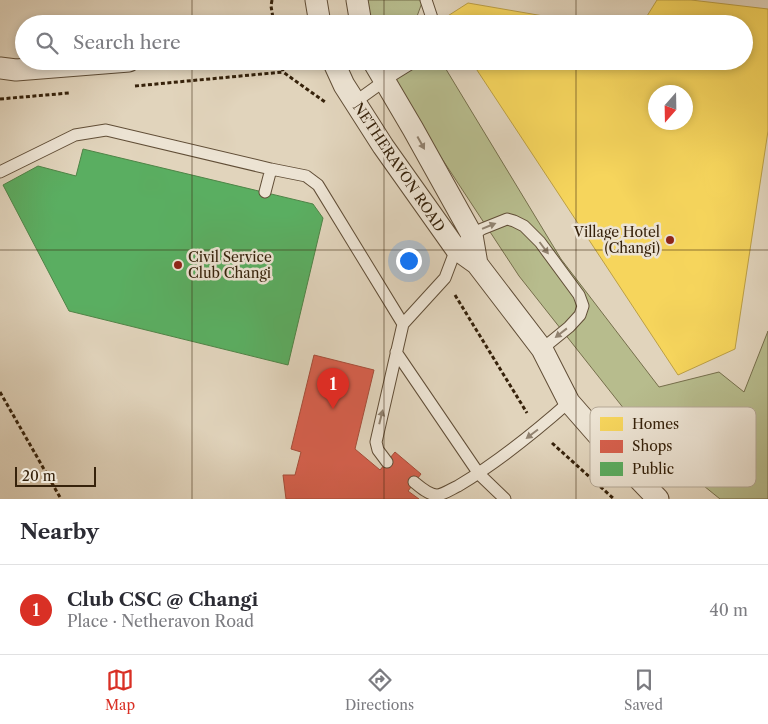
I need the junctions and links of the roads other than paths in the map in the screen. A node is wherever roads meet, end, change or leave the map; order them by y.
1 (316, 0) edge
2 (358, 0) edge
3 (426, 0) edge
4 (318, 15) edge
5 (360, 15) edge
6 (431, 15) edge
7 (0, 68) edge
8 (15, 70) edge
9 (337, 70) edge
10 (378, 70) edge
11 (401, 70) edge
12 (384, 81) junction
13 (354, 102) junction
14 (271, 169) junction
15 (0, 172) edge
16 (265, 192) dead end
17 (472, 235) junction
18 (456, 249) junction
19 (476, 264) junction
20 (403, 324) junction
21 (542, 349) junction
22 (396, 352) junction
23 (569, 402) junction
24 (590, 426) edge
25 (387, 462) dead end
26 (479, 474) junction
27 (414, 482) dead end
28 (646, 487) edge
29 (505, 499) edge
30 (658, 499) edge

1 - 4 street
2 - 5 street
3 - 6 lane
7 - 8 street
9 - 13 street, NETHERAVON ROAD
10 - 12 street, NETHERAVON ROAD
11 - 12 lane
12 - 13 lane
12 -> 17 street, NETHERAVON ROAD
13 - 18 street, NETHERAVON ROAD
14 - 15 lane
14 - 16 lane
14 - 20 lane
17 - 18 lane
17 - 19 street, NETHERAVON ROAD
17 -> 21 lane
18 - 19 street, NETHERAVON ROAD
18 - 20 lane
19 - 21 street, NETHERAVON ROAD
20 - 22 lane
21 - 23 street, NETHERAVON ROAD
25 -> 22 lane
22 - 26 lane
23 - 24 street, NETHERAVON ROAD
23 -> 26 lane
26 - 27 lane
26 - 29 lane
28 - 30 street, NETHERAVON ROAD

